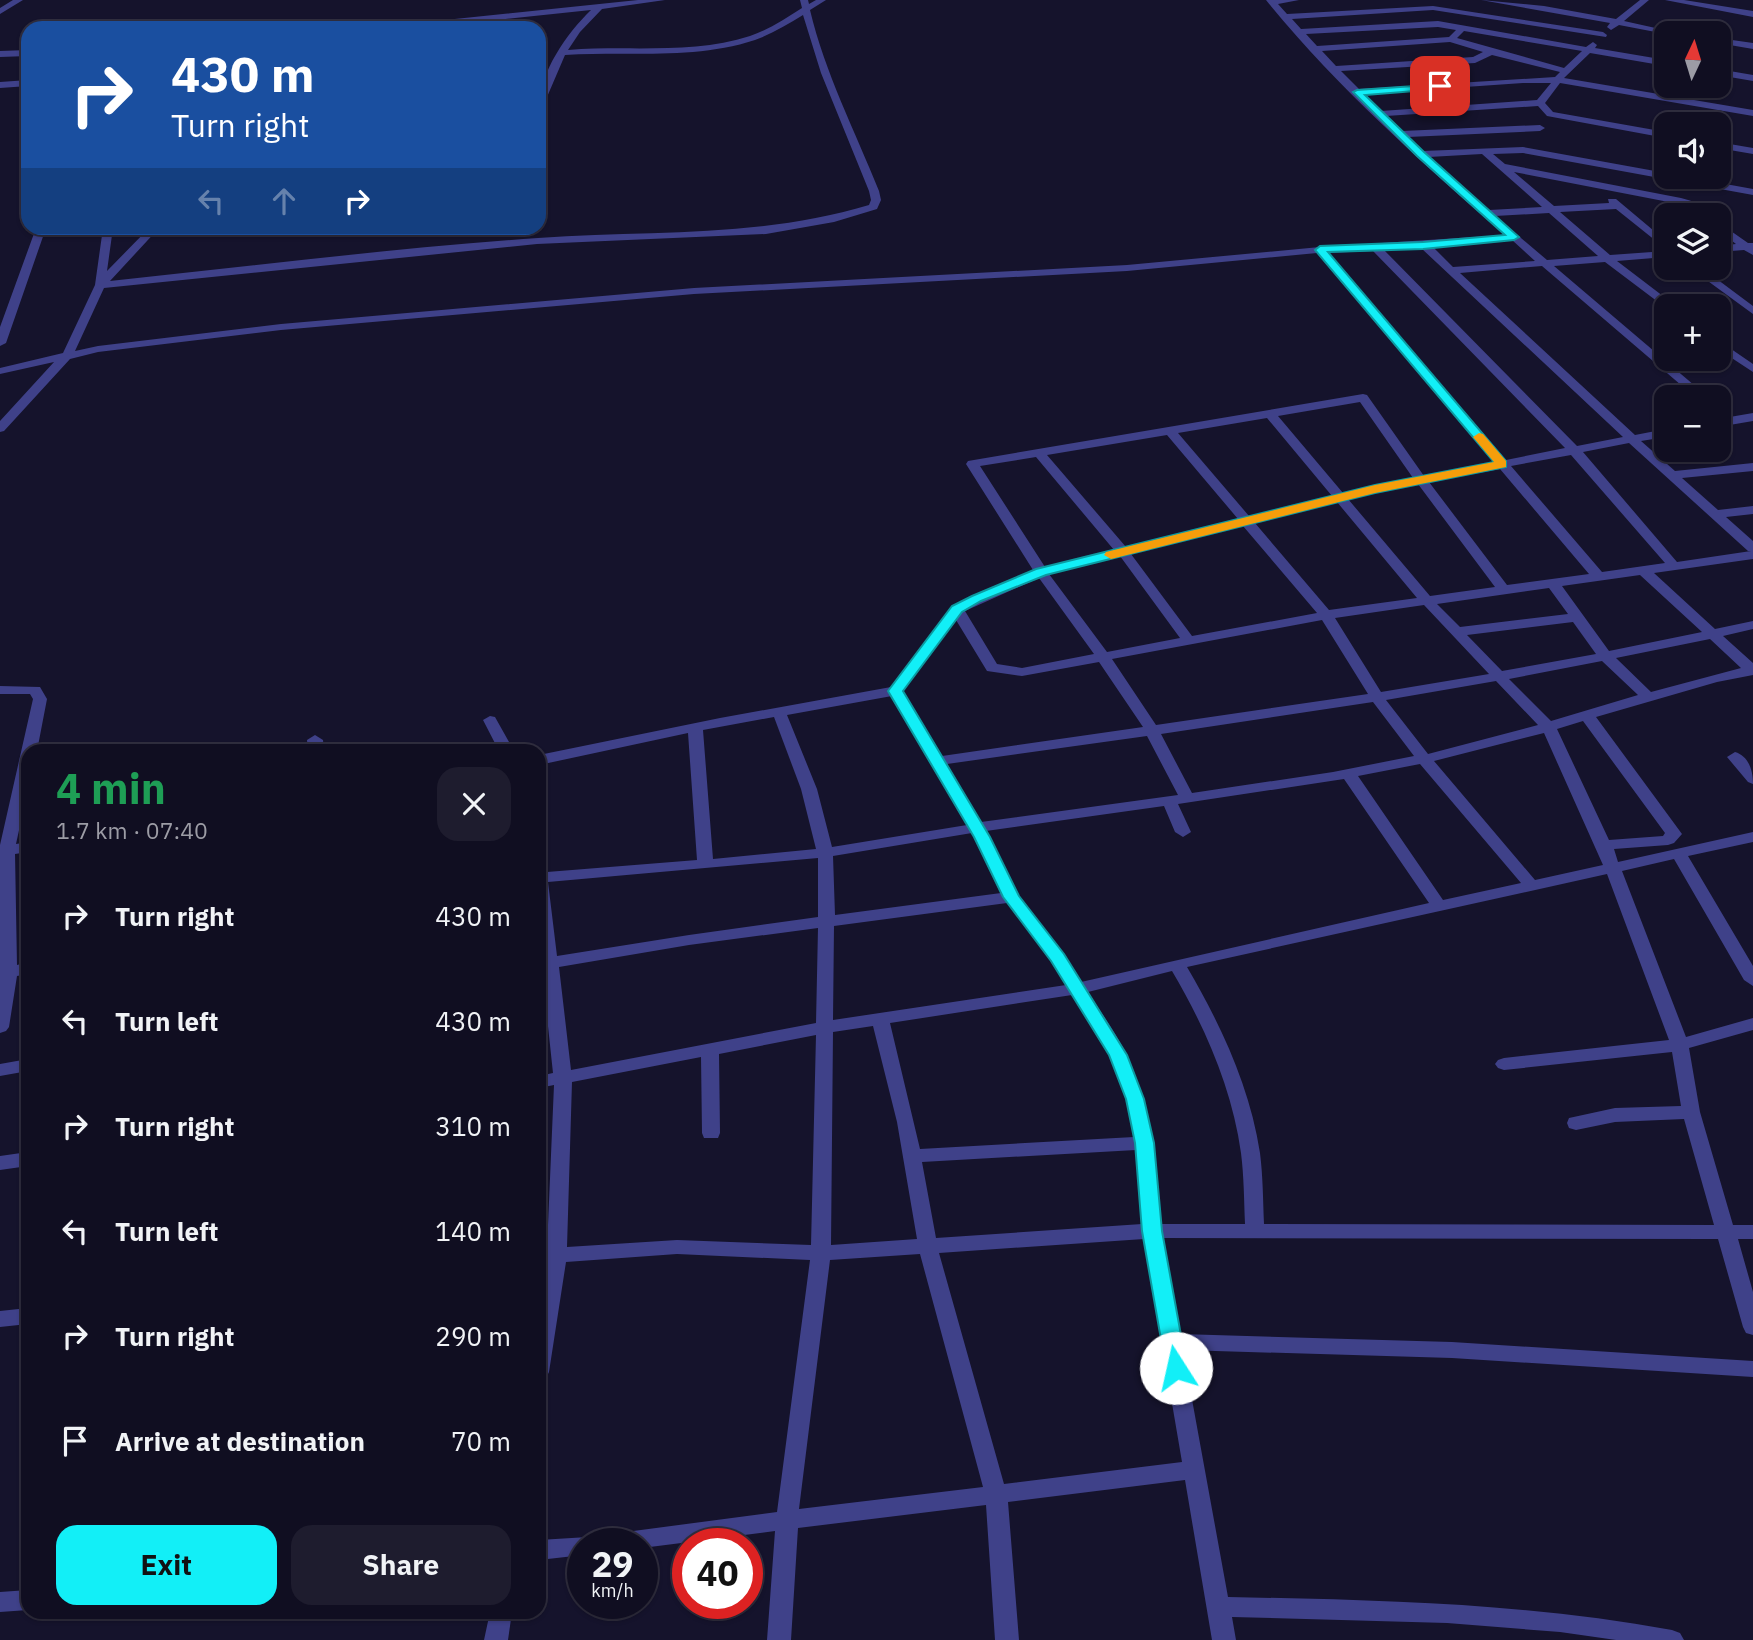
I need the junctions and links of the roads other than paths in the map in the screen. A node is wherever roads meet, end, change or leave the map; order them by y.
1 (19, 0) edge
2 (661, 0) edge
3 (822, 0) edge
4 (1294, 0) edge
5 (1504, 0) edge
6 (1645, 0) edge
7 (1669, 0) edge
8 (1271, 1) edge
9 (1487, 1) edge
10 (598, 4) edge
11 (805, 4) edge
12 (0, 12) edge
13 (1753, 14) edge
14 (1285, 17) junction
15 (456, 21) edge
16 (1614, 23) junction
17 (1462, 29) junction
18 (1654, 30) edge
19 (1298, 32) junction
20 (1603, 35) junction
21 (1451, 39) junction
22 (1731, 42) edge
23 (1753, 46) edge
24 (1314, 49) junction
25 (1589, 50) junction
26 (1491, 52) junction
27 (21, 53) edge
28 (560, 53) junction
29 (0, 54) edge
30 (1654, 61) edge
31 (1334, 69) junction
32 (1566, 71) junction
33 (1731, 74) edge
34 (1753, 78) edge
35 (1557, 80) junction
36 (21, 84) edge
37 (0, 85) edge
38 (546, 87) edge
39 (1357, 92) junction
40 (1540, 103) junction
41 (1753, 113) edge
42 (1380, 114) junction
43 (1550, 114) junction
44 (1540, 128) junction
45 (1654, 133) edge
46 (1400, 134) junction
47 (1731, 147) edge
48 (1523, 150) junction
49 (1753, 151) edge
50 (1485, 152) junction
51 (1421, 154) junction
52 (1502, 166) junction
53 (1654, 174) edge
54 (1591, 184) junction
55 (1731, 188) edge
56 (1753, 192) edge
57 (1687, 203) edge
58 (1618, 206) junction
59 (1552, 210) junction
60 (1486, 213) junction
61 (1731, 234) edge
62 (39, 235) edge
63 (107, 235) edge
64 (147, 235) edge
65 (536, 235) edge
66 (1654, 236) edge
67 (1514, 237) junction
68 (537, 241) junction
69 (1424, 245) junction
70 (1375, 247) junction
71 (1751, 248) edge
72 (1731, 249) edge
73 (1320, 250) junction
74 (1654, 255) edge
75 (1608, 258) junction
76 (1545, 263) junction
77 (1451, 270) junction
78 (1712, 280) edge
79 (100, 285) junction
80 (1655, 294) edge
81 (1753, 310) edge
82 (0, 343) edge
83 (1753, 352) edge
84 (1731, 353) edge
85 (68, 354) junction
86 (1734, 355) junction
87 (1753, 369) edge
88 (0, 371) edge
89 (1688, 385) edge
90 (1269, 413) junction
91 (1753, 417) edge
92 (1731, 421) edge
93 (0, 428) edge
94 (1170, 430) junction
95 (1654, 435) edge
96 (1632, 439) junction
97 (1574, 450) junction
98 (1038, 453) junction
99 (1502, 464) junction
100 (1753, 467) edge
101 (1672, 475) junction
102 (1420, 479) junction
103 (1339, 498) junction
104 (1753, 510) edge
105 (1715, 514) junction
106 (1245, 521) junction
107 (1753, 548) edge
108 (1123, 552) junction
109 (1753, 555) edge
110 (1674, 566) junction
111 (1643, 570) junction
112 (1041, 572) junction
113 (1597, 575) junction
114 (1552, 582) junction
115 (1503, 589) junction
116 (1425, 599) junction
117 (957, 609) junction
118 (1326, 615) junction
119 (1577, 617) junction
120 (1753, 625) edge
121 (1457, 632) junction
122 (1712, 634) junction
123 (1189, 641) junction
124 (1604, 654) junction
125 (1103, 657) junction
126 (1752, 670) edge
127 (1500, 676) junction
128 (0, 690) edge
129 (896, 691) junction
130 (1377, 697) junction
131 (1648, 698) junction
132 (779, 712) junction
133 (1587, 716) junction
134 (490, 720) dead end
135 (695, 727) junction
136 (1549, 728) junction
137 (1152, 730) junction
138 (30, 744) edge
139 (503, 744) edge
140 (1735, 757) dead end
141 (546, 759) edge
142 (1424, 759) junction
143 (937, 761) junction
144 (1348, 773) junction
145 (1753, 779) edge
146 (21, 781) edge
147 (1187, 798) junction
148 (1169, 800) junction
149 (975, 826) junction
150 (1183, 832) dead end
151 (1753, 837) edge
152 (1604, 845) junction
153 (4, 851) edge
154 (826, 853) junction
155 (1678, 853) junction
156 (705, 863) junction
157 (1612, 867) junction
158 (546, 875) edge
159 (1531, 885) junction
160 (1011, 897) junction
161 (1438, 905) junction
162 (825, 923) junction
163 (546, 964) edge
164 (1177, 964) junction
165 (546, 970) edge
166 (4, 973) edge
167 (1753, 979) edge
168 (1076, 989) junction
169 (880, 1020) junction
170 (1753, 1024) edge
171 (0, 1027) edge
172 (826, 1028) junction
173 (1679, 1045) junction
174 (710, 1050) junction
175 (1504, 1064) dead end
176 (21, 1066) edge
177 (0, 1070) edge
178 (563, 1078) junction
179 (546, 1081) edge
180 (1691, 1112) junction
181 (1576, 1123) dead end
182 (711, 1133) dead end
183 (1144, 1143) junction
184 (912, 1156) junction
185 (21, 1160) edge
186 (0, 1163) edge
187 (1152, 1231) junction
188 (1255, 1232) junction
189 (1725, 1232) junction
190 (1753, 1232) edge
191 (929, 1248) junction
192 (821, 1253) junction
193 (548, 1255) edge
194 (546, 1281) edge
195 (21, 1317) edge
196 (0, 1319) edge
197 (1753, 1327) edge
198 (1172, 1342) junction
199 (1753, 1369) edge
200 (1195, 1470) junction
201 (996, 1494) junction
202 (787, 1520) junction
203 (658, 1536) edge
204 (567, 1547) edge
205 (546, 1549) edge
206 (21, 1600) edge
207 (0, 1602) edge
208 (1219, 1607) junction
209 (500, 1619) edge
210 (1554, 1632) edge
211 (496, 1640) edge
212 (779, 1640) edge
213 (1007, 1640) edge
214 (1224, 1640) edge
215 (1672, 1640) edge

1 - 12 street
2 - 10 street
3 - 11 street
4 - 8 street
5 - 9 street
6 - 16 street
7 - 13 street
8 - 14 street
9 - 16 street
10 - 15 street
10 - 28 street
11 - 28 street
11 - 68 street
14 - 19 street
14 - 20 street
16 - 18 street
16 - 20 street
17 - 19 street
17 - 21 street
17 - 25 street
19 - 24 street
20 - 25 street
21 - 24 street
21 - 26 street
22 - 23 street
24 - 31 street
25 - 30 street
25 - 32 street
26 - 31 street
26 - 32 street
27 - 29 street
28 - 38 street
31 - 39 street
32 - 35 street
33 - 34 street
35 - 39 street
35 - 40 street
35 - 41 street
36 - 37 street
39 - 42 street
40 - 42 street
40 - 43 street
42 - 46 street
43 - 44 street
43 - 45 street
44 - 46 street
44 - 48 street
46 - 51 street
47 - 49 street
48 - 50 street
48 - 53 street
50 - 51 street
50 - 52 street
51 - 60 street
52 - 54 street
52 - 59 street
54 - 57 street
54 - 58 street
55 - 56 street
58 - 59 street
58 - 66 street
59 - 60 street
59 - 75 street
60 - 67 street
61 - 71 street
62 - 82 street
63 - 79 street
64 - 79 street
65 - 68 street
67 - 69 street
67 - 76 street
68 - 79 street
69 - 70 street
69 - 77 street
70 - 73 street
70 - 97 street
71 - 72 street
73 - 85 street
73 - 99 street
74 - 75 street
75 - 76 street
75 - 80 street
76 - 77 street
76 - 89 street
77 - 96 street
78 - 81 street
79 - 85 street
83 - 86 street
84 - 86 street
85 - 88 street
85 - 93 street
86 - 87 street
90 - 94 street
90 - 102 street
90 - 103 street
91 - 92 street
94 - 98 street
94 - 106 street
95 - 96 street
96 - 97 street
96 - 101 street
97 - 99 street
97 - 110 street
98 - 108 street
98 - 112 street
99 - 102 street
99 - 113 street
100 - 101 street
101 - 105 street
102 - 103 street
102 - 115 street
103 - 106 street
103 - 116 street
104 - 105 street
105 - 107 street
106 - 108 street
106 - 118 street
108 - 112 street
108 - 123 street
109 - 110 street
110 - 111 street
111 - 113 street
111 - 122 street
112 - 117 street
112 - 125 street
113 - 114 street
114 - 115 street
114 - 119 street
115 - 116 street
116 - 118 street
116 - 121 street
117 - 125 street
117 - 129 street
118 - 123 street
118 - 130 street
119 - 121 street
119 - 124 street
120 - 122 street
121 - 127 street
122 - 124 street
122 - 126 street
123 - 125 street
124 - 127 street
124 - 131 street
125 - 137 street
126 - 131 street
127 - 130 street
127 - 136 street
128 - 138 street
129 - 132 street
129 - 143 street
130 - 137 street
130 - 142 street
131 - 133 street
132 - 135 street
132 - 154 street
133 - 136 street
133 - 152 street
134 - 139 street
135 - 141 street
135 - 156 street
136 - 142 street
136 - 152 street
137 - 143 street
137 - 147 street
140 - 145 street
142 - 144 street
142 - 159 street
143 - 149 street
144 - 147 street
144 - 161 street
146 - 153 street
147 - 148 street
148 - 149 street
148 - 150 street
149 - 154 street
149 - 160 street
151 - 155 street
152 - 157 street
153 - 166 street
154 - 156 street
154 - 162 street
155 - 157 street
155 - 167 street
156 - 158 street
157 - 159 street
157 - 173 street
159 - 161 street
160 - 162 street
160 - 168 street
161 - 164 street
162 - 163 street
162 - 172 street
164 - 168 street
164 - 188 street
165 - 178 street
166 - 171 street
168 - 169 street
168 - 183 street
169 - 172 street
169 - 184 street
170 - 173 street
172 - 174 street
172 - 192 street
173 - 175 street
173 - 180 street
174 - 178 street
174 - 182 street
176 - 177 street
178 - 179 street
178 - 193 street
180 - 181 street
180 - 189 street
183 - 184 street
183 - 187 street
184 - 191 street
185 - 186 street
187 - 188 street
187 - 191 street
187 - 198 street
188 - 189 street
189 - 190 street
189 - 197 street
191 - 192 street
191 - 201 street
192 - 193 street
192 - 202 street
193 - 194 street
195 - 196 street
198 - 199 street
198 - 200 street
200 - 201 street
200 - 208 street
201 - 202 street
201 - 213 street
202 - 203 street
202 - 212 street
204 - 205 street
206 - 207 street
208 - 210 street
208 - 214 street
209 - 211 street
210 - 215 street

